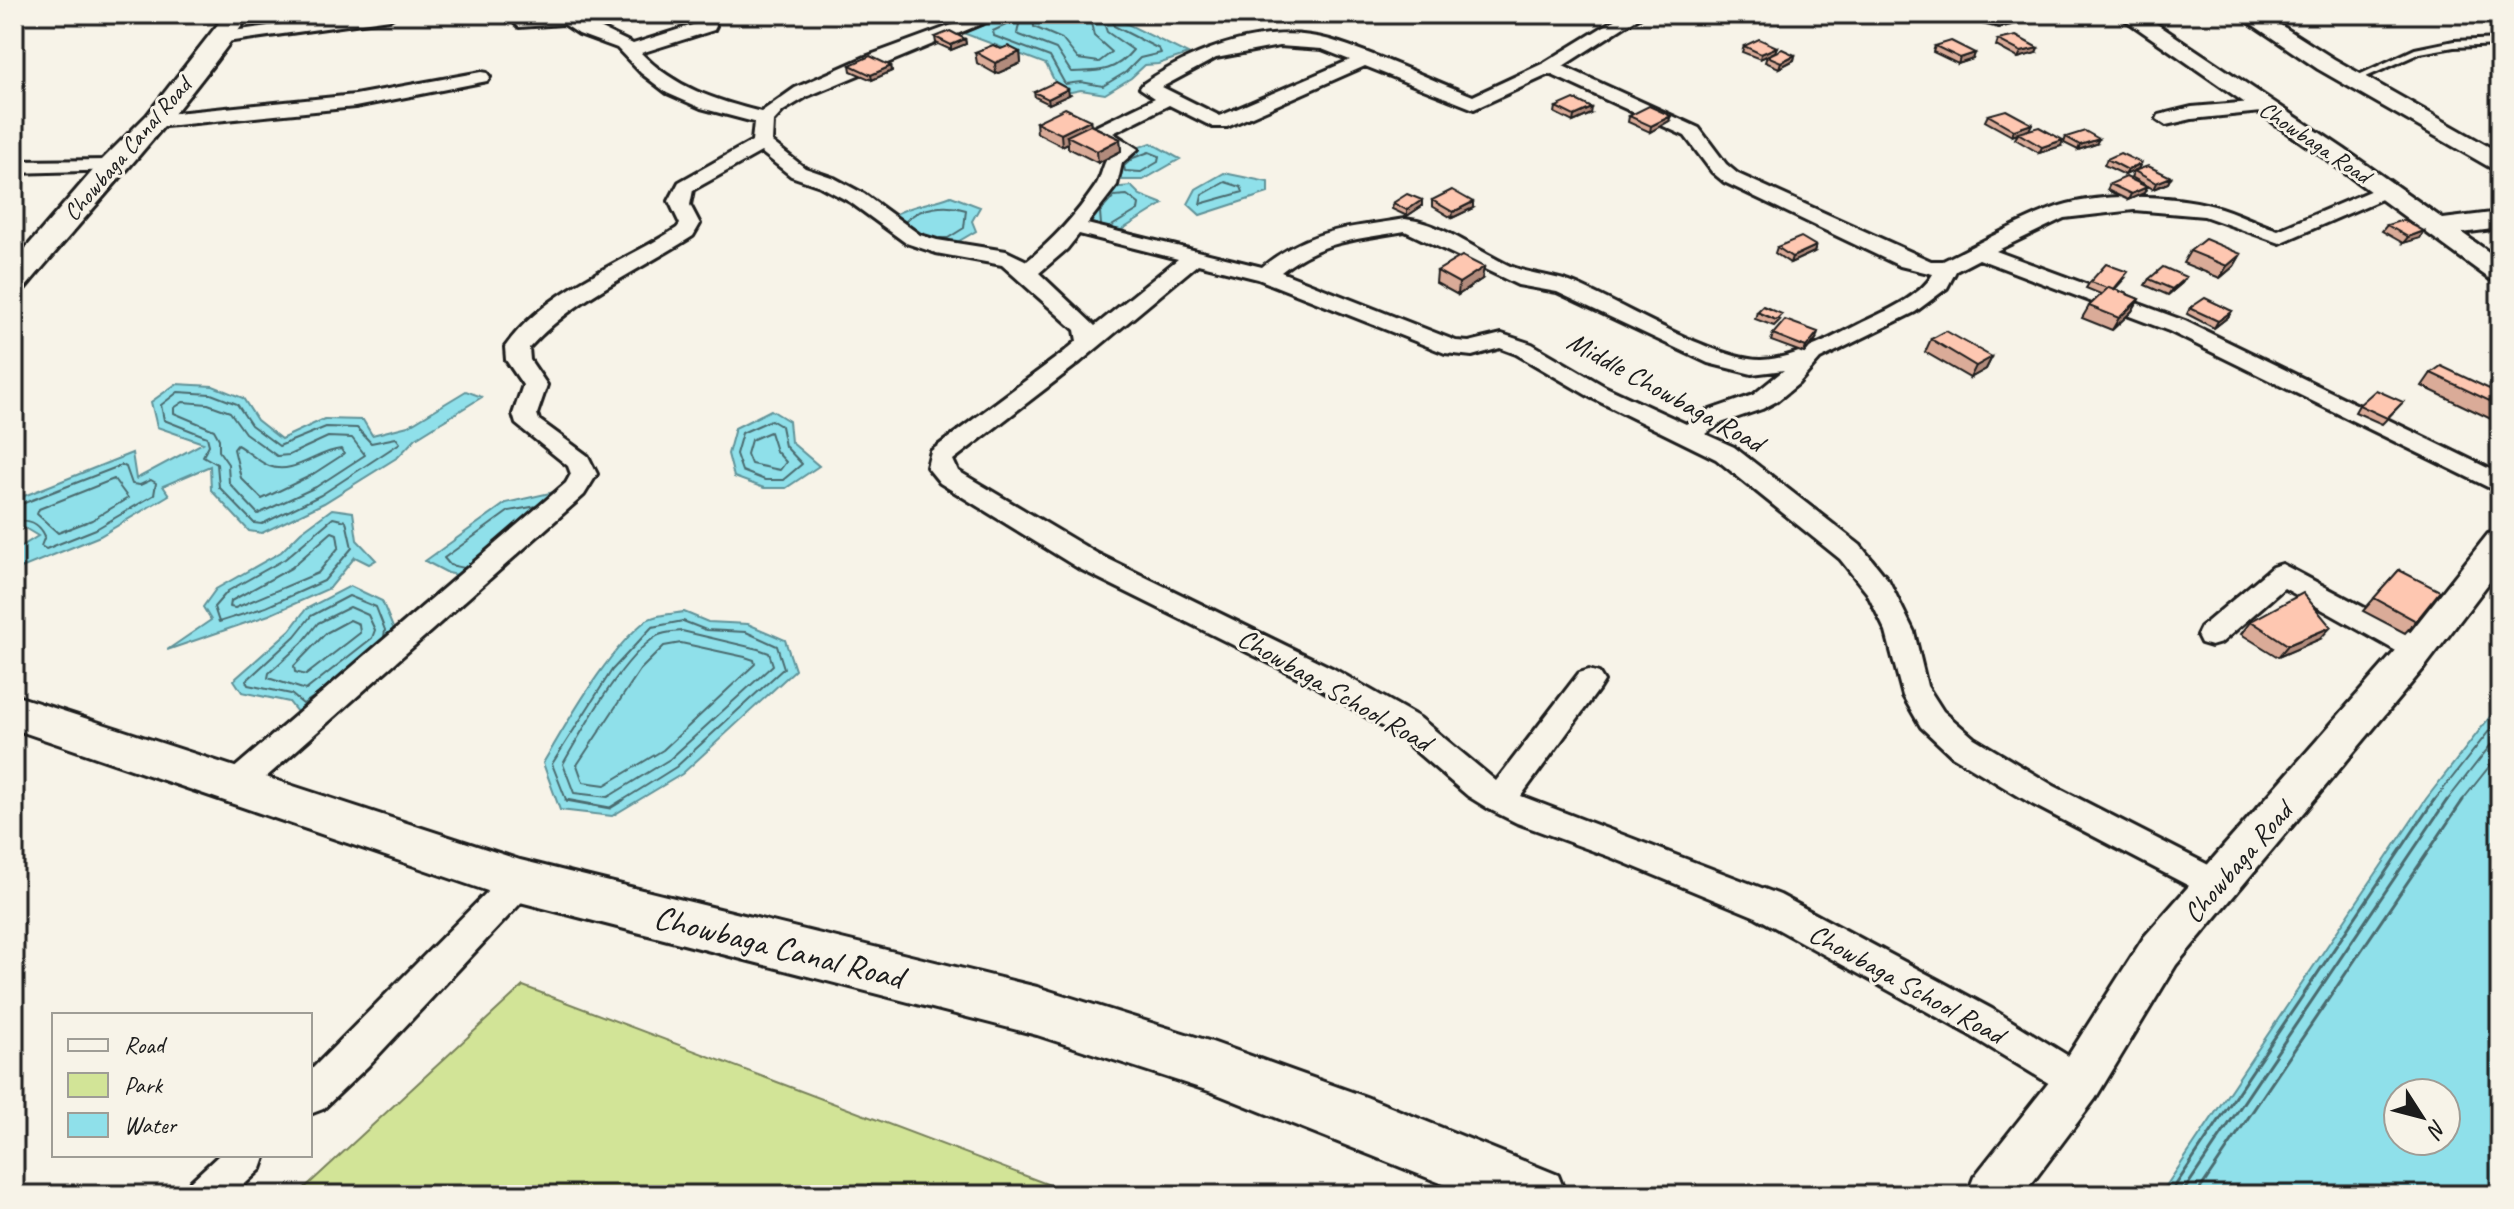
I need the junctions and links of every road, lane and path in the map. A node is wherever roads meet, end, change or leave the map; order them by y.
1 (238, 14) edge
2 (390, 14) edge
3 (513, 14) edge
4 (997, 14) edge
5 (1636, 14) edge
6 (1972, 14) edge
7 (2025, 14) edge
8 (2128, 14) edge
9 (2248, 14) edge
10 (568, 16) edge
11 (708, 26) dead end
12 (219, 38) junction
13 (2500, 42) edge
14 (629, 51) junction
15 (1364, 60) junction
16 (1550, 67) junction
17 (481, 77) dead end
18 (2354, 79) junction
19 (1169, 98) junction
20 (2264, 107) junction
21 (2166, 119) dead end
22 (156, 121) junction
23 (763, 132) junction
24 (2500, 163) edge
25 (112, 166) junction
26 (14, 167) edge
27 (2386, 190) junction
28 (2500, 220) edge
29 (1075, 227) junction
30 (2439, 228) junction
31 (1979, 252) junction
32 (1196, 255) junction
33 (1947, 267) junction
34 (18, 271) edge
35 (1026, 273) junction
36 (2500, 273) edge
37 (1266, 274) junction
38 (1088, 343) junction
39 (1815, 353) junction
40 (1690, 434) junction
41 (2500, 484) edge
42 (2500, 543) edge
43 (2211, 635) dead end
44 (2417, 649) junction
45 (1589, 681) dead end
46 (14, 712) edge
47 (235, 786) junction
48 (1500, 800) junction
49 (520, 881) junction
50 (2218, 886) junction
51 (2078, 1083) junction
52 (312, 1094) edge
53 (245, 1157) edge
54 (205, 1195) edge
55 (1538, 1195) edge
56 (1992, 1195) edge

1 - 12 main road, Chowbaga Canal Road
2 - 12 street
3 - 10 street
4 - 23 street
5 - 16 street
6 - 7 street
8 - 20 street, Chowbaga Road
9 - 18 street
10 - 14 street
11 - 14 street
12 - 22 main road, Chowbaga Canal Road
13 - 18 lane
14 - 23 street
15 - 16 street
15 - 19 street
15 - 19 street
16 - 33 street
17 - 22 street
18 - 24 street
19 - 29 street
20 - 21 street
20 - 27 street, Chowbaga Road
22 - 25 main road, Chowbaga Canal Road
23 - 35 street
23 - 47 street
25 - 26 street
25 - 34 main road, Chowbaga Canal Road
27 - 30 street, Chowbaga Road
27 - 31 street
28 - 30 street
29 - 32 street, Middle Chowbaga Road
29 - 35 street
30 - 36 street, Chowbaga Road
31 - 33 street
31 - 41 street
32 - 37 street, Middle Chowbaga Road
32 - 38 street
33 - 39 street
35 - 38 street
37 - 39 street
37 - 40 street, Middle Chowbaga Road
38 - 48 street, Chowbaga School Road
39 - 40 street
40 - 50 street, Middle Chowbaga Road
42 - 44 street, Chowbaga Road
43 - 44 street
44 - 50 street, Chowbaga Road
45 - 48 street
46 - 47 main road, Chowbaga Canal Road
47 - 49 main road, Chowbaga Canal Road
48 - 51 street, Chowbaga School Road
49 - 52 street
49 - 55 main road, Chowbaga Canal Road
50 - 51 street, Chowbaga Road
51 - 56 street, Chowbaga Road
53 - 54 street

